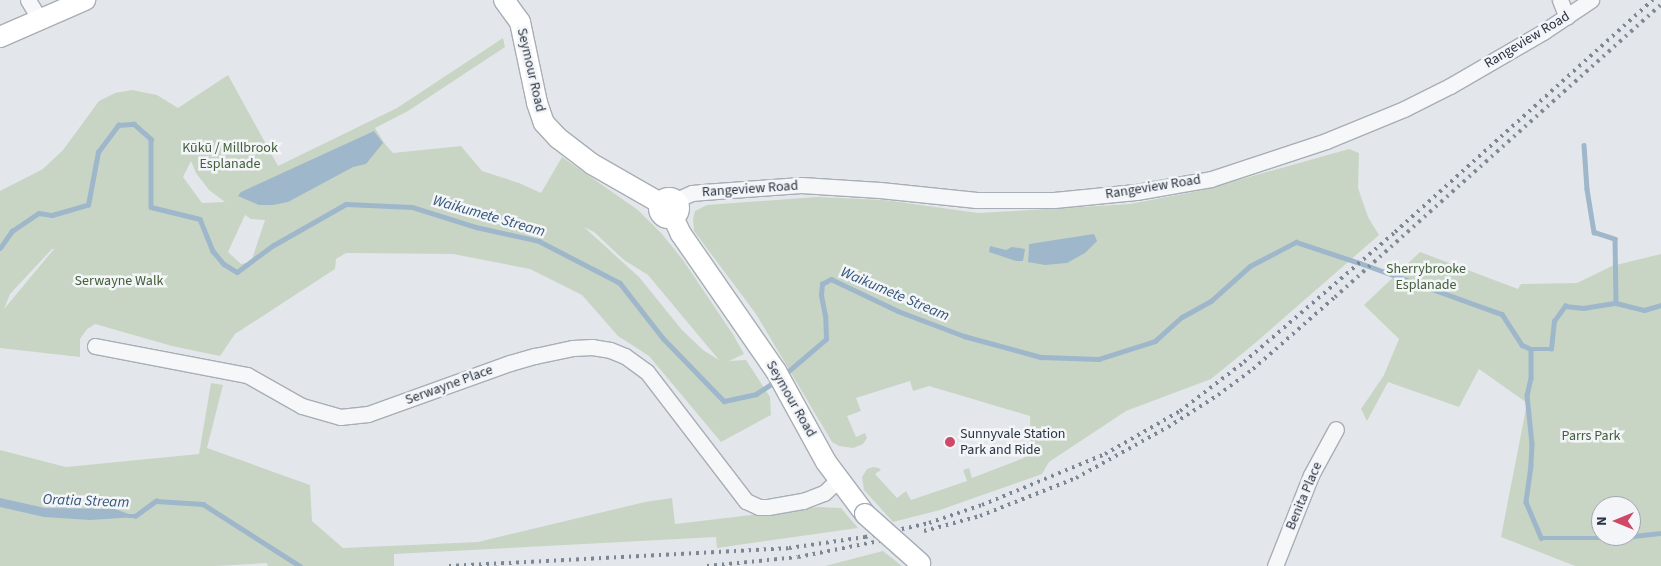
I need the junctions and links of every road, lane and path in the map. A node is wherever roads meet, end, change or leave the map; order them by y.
1 (28, 0) edge
2 (85, 0) edge
3 (504, 0) edge
4 (1560, 0) edge
5 (1591, 0) edge
6 (1567, 17) junction
7 (40, 20) junction
8 (0, 37) edge
9 (670, 207) junction
10 (95, 346) dead end
11 (1336, 429) dead end
12 (838, 480) junction
13 (923, 564) edge
14 (1275, 566) edge

1 - 7 street
2 - 7 main road
3 - 9 main road, Seymour Road
4 - 6 street
5 - 6 street, Rangeview Road
6 - 9 street, Rangeview Road
7 - 8 main road
9 - 12 main road, Seymour Road
10 - 12 street, Serwayne Place
11 - 14 street, Benita Place
12 - 13 main road, Seymour Road, bridge

